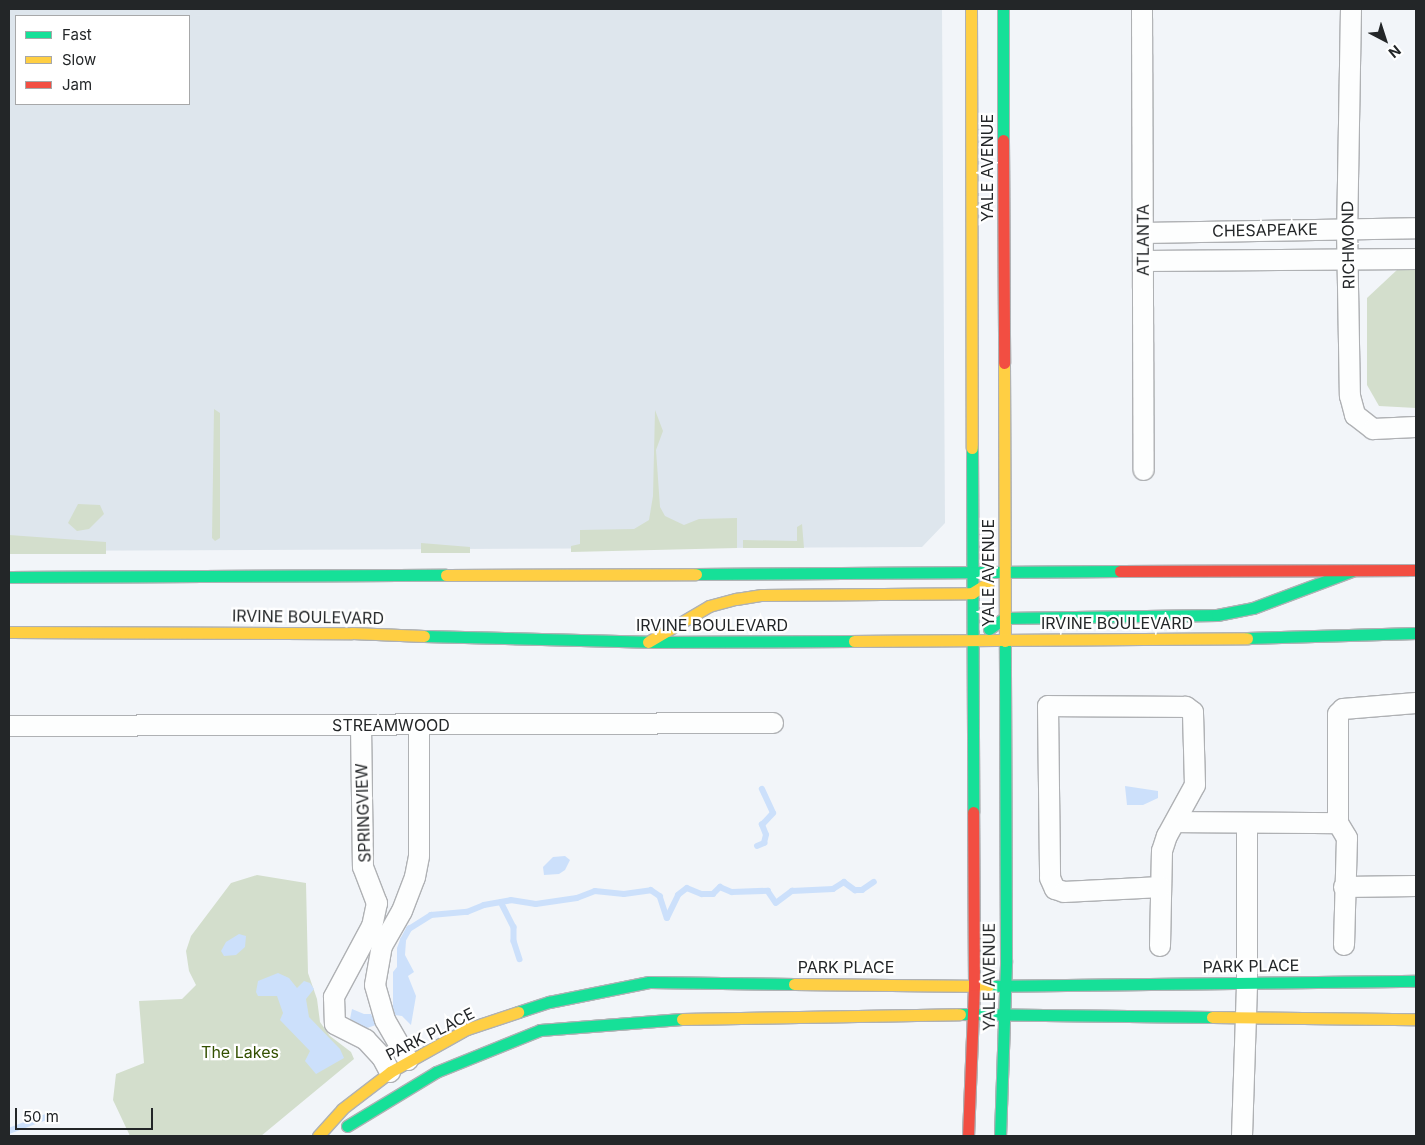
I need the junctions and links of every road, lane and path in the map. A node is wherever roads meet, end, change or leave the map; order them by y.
1 (971, 9) edge
2 (1003, 9) edge
3 (1142, 9) edge
4 (1352, 9) edge
5 (1416, 228) edge
6 (1347, 229) junction
7 (1143, 233) junction
8 (1348, 259) junction
9 (1416, 259) edge
10 (1143, 261) junction
11 (1416, 427) edge
12 (1144, 470) dead end
13 (1354, 570) junction
14 (1416, 570) edge
15 (972, 572) junction
16 (1004, 572) junction
17 (9, 577) edge
18 (972, 594) junction
19 (1004, 618) junction
20 (9, 632) edge
21 (1416, 633) edge
22 (972, 640) junction
23 (1004, 640) junction
24 (648, 642) junction
25 (1416, 703) edge
26 (773, 723) dead end
27 (361, 725) junction
28 (419, 725) junction
29 (9, 726) edge
30 (1176, 822) junction
31 (1247, 823) junction
32 (1338, 823) junction
33 (1161, 886) junction
34 (1416, 886) edge
35 (1344, 887) junction
36 (1344, 945) dead end
37 (1160, 946) dead end
38 (1416, 981) edge
39 (1247, 982) junction
40 (1006, 985) junction
41 (974, 986) junction
42 (974, 1014) junction
43 (1006, 1014) junction
44 (1416, 1018) edge
45 (1245, 1019) junction
46 (408, 1060) junction
47 (390, 1072) junction
48 (318, 1136) edge
49 (331, 1136) edge
50 (968, 1136) edge
51 (1000, 1136) edge
52 (1242, 1136) edge

1 - 15 main road, YALE AVENUE
2 - 16 main road, YALE AVENUE
3 - 7 street, ATLANTA
4 - 6 street, RICHMOND
5 - 6 street, CHESAPEAKE
6 - 7 street, CHESAPEAKE
6 - 8 street, RICHMOND
7 - 10 street, ATLANTA
8 - 9 street, CHESAPEAKE
8 - 10 street, CHESAPEAKE
8 - 11 street, RICHMOND
10 - 12 street, ATLANTA
13 - 14 main road
13 - 16 main road
13 - 19 main road
15 - 16 main road
15 - 17 main road
15 - 18 main road, YALE AVENUE
16 - 18 main road
16 - 19 main road, YALE AVENUE
18 - 22 main road, YALE AVENUE
18 - 24 main road
19 - 22 main road
19 - 23 main road, YALE AVENUE
20 - 24 main road, IRVINE BOULEVARD
21 - 23 main road, IRVINE BOULEVARD
22 - 23 main road, IRVINE BOULEVARD
22 - 24 main road, IRVINE BOULEVARD
22 - 41 main road, YALE AVENUE
23 - 40 main road, YALE AVENUE
25 - 32 street
26 - 28 street, STREAMWOOD
27 - 28 street, STREAMWOOD
27 - 29 street, STREAMWOOD
27 - 47 street, SPRINGVIEW
28 - 46 street
30 - 31 street
30 - 33 street
30 - 33 street
31 - 32 street
31 - 39 street
32 - 35 street
33 - 37 street
34 - 35 street
35 - 36 street
38 - 39 main road, PARK PLACE
39 - 40 main road, PARK PLACE
39 - 45 street
40 - 41 main road, PARK PLACE
40 - 43 main road, YALE AVENUE
41 - 42 main road, YALE AVENUE
41 - 46 main road, PARK PLACE
42 - 43 main road
42 - 49 main road
42 - 50 main road, YALE AVENUE
43 - 45 main road
43 - 51 main road, YALE AVENUE
44 - 45 main road
45 - 52 street
46 - 47 main road, PARK PLACE
47 - 48 main road, PARK PLACE

